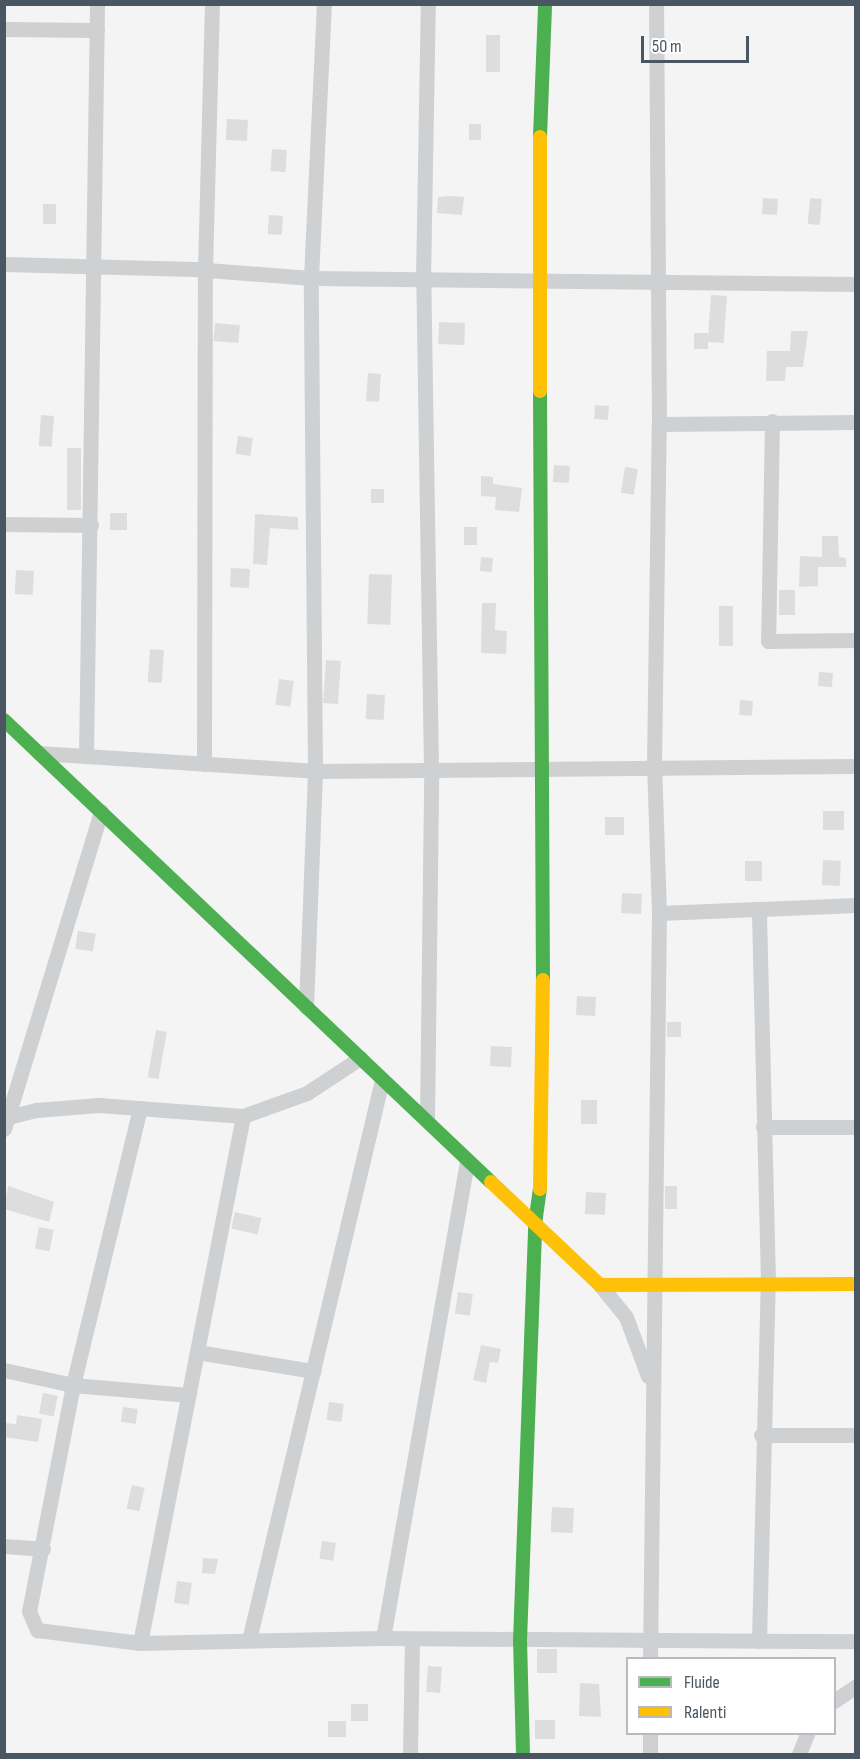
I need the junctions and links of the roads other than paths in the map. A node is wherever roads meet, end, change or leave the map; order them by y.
1 (97, 4) edge
2 (212, 4) edge
3 (324, 4) edge
4 (428, 4) edge
5 (545, 4) edge
6 (656, 4) edge
7 (4, 29) edge
8 (97, 30) junction
9 (4, 264) edge
10 (95, 265) junction
11 (205, 270) junction
12 (311, 278) junction
13 (659, 279) junction
14 (423, 280) junction
15 (539, 282) junction
16 (855, 284) edge
17 (772, 421) junction
18 (855, 422) edge
19 (659, 424) junction
20 (4, 524) edge
21 (91, 525) junction
22 (855, 640) edge
23 (4, 720) edge
24 (39, 753) junction
25 (86, 756) junction
26 (204, 764) junction
27 (654, 766) junction
28 (855, 766) edge
29 (431, 769) junction
30 (544, 769) junction
31 (315, 771) junction
32 (101, 812) junction
33 (855, 905) edge
34 (759, 910) junction
35 (659, 913) junction
36 (306, 1007) junction
37 (360, 1058) junction
38 (382, 1080) junction
39 (140, 1108) junction
40 (243, 1116) junction
41 (427, 1120) junction
42 (5, 1122) edge
43 (764, 1127) junction
44 (855, 1127) edge
45 (467, 1162) junction
46 (535, 1224) junction
47 (654, 1282) junction
48 (768, 1282) junction
49 (855, 1284) edge
50 (600, 1285) junction
51 (197, 1352) junction
52 (4, 1370) edge
53 (313, 1371) junction
54 (74, 1385) junction
55 (189, 1395) junction
56 (653, 1396) junction
57 (761, 1435) junction
58 (855, 1435) edge
59 (4, 1546) edge
60 (44, 1549) junction
61 (383, 1638) junction
62 (411, 1639) junction
63 (249, 1640) junction
64 (520, 1641) junction
65 (650, 1641) junction
66 (759, 1641) junction
67 (855, 1641) edge
68 (140, 1643) junction
69 (650, 1657) edge
70 (855, 1686) edge
71 (836, 1700) edge
72 (650, 1735) edge
73 (807, 1735) edge
74 (410, 1755) edge
75 (523, 1755) edge
76 (650, 1755) edge
77 (799, 1755) edge

1 - 8 street
2 - 11 street
3 - 12 street
4 - 14 street
5 - 15 street
6 - 13 street
7 - 8 street
8 - 10 street
9 - 10 street
10 - 11 street
10 - 21 street
11 - 12 street
11 - 26 street
12 - 14 street
12 - 31 street
13 - 15 street
13 - 16 street
13 - 19 street
14 - 15 street
14 - 29 street
15 - 30 street
17 - 18 street
17 - 19 street
17 - 22 street
19 - 27 street
20 - 21 street
21 - 25 street
23 - 24 street
24 - 25 street
24 - 32 street
25 - 26 street
26 - 31 street
27 - 28 street
27 - 30 street
27 - 35 street
29 - 30 street
29 - 31 street
29 - 41 street
30 - 46 street
31 - 36 street
32 - 36 street
32 - 42 street
33 - 34 street
34 - 35 street
34 - 43 street
35 - 47 street
36 - 37 street
37 - 38 street
37 - 40 street
38 - 41 street
38 - 53 street
39 - 40 street
39 - 42 street
39 - 54 street
40 - 51 street
41 - 45 street
43 - 44 street
43 - 48 street
45 - 46 street
45 - 61 street
46 - 50 street
46 - 64 street
47 - 48 street
47 - 50 street
47 - 56 street
48 - 49 street
48 - 57 street
50 - 56 street
51 - 53 street
51 - 55 street
52 - 54 street
53 - 63 street
54 - 55 street
54 - 60 street
55 - 68 street
56 - 65 street
57 - 58 street
57 - 66 street
59 - 60 street
60 - 68 street
61 - 62 street
61 - 63 street
62 - 64 street
62 - 74 street
63 - 68 street
64 - 65 street
64 - 75 street
65 - 66 street
65 - 69 street
66 - 67 street
70 - 71 street
72 - 76 street
73 - 77 street

